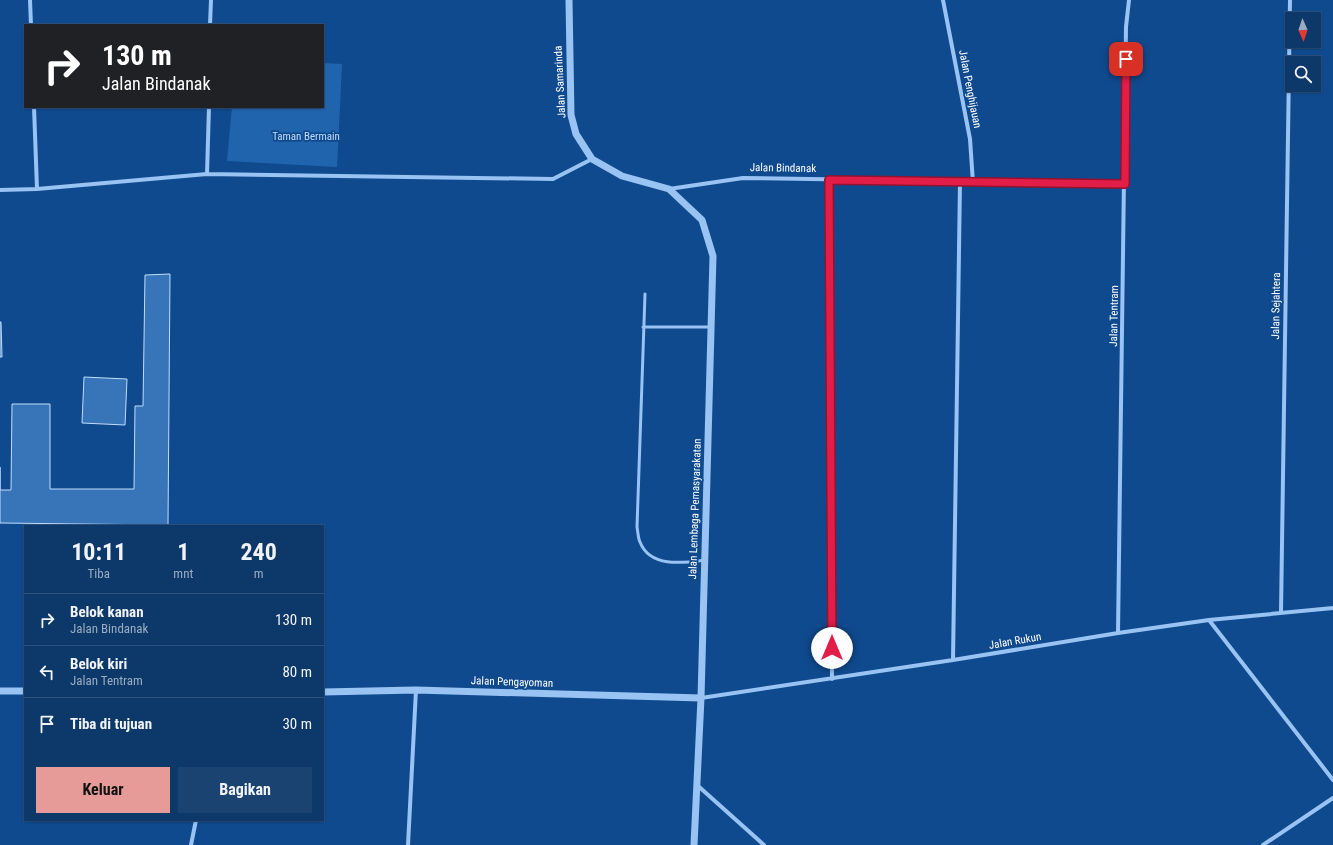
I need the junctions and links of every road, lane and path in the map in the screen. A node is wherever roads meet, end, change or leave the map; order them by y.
1 (30, 0) edge
2 (211, 0) edge
3 (569, 0) edge
4 (943, 0) edge
5 (1129, 0) edge
6 (1290, 0) edge
7 (31, 24) edge
8 (210, 24) edge
9 (34, 108) edge
10 (209, 108) edge
11 (592, 159) junction
12 (207, 174) junction
13 (829, 180) junction
14 (960, 182) junction
15 (973, 183) junction
16 (1125, 184) junction
17 (37, 189) junction
18 (670, 189) junction
19 (0, 190) edge
20 (645, 294) dead end
21 (711, 327) junction
22 (643, 328) junction
23 (705, 560) junction
24 (1333, 608) edge
25 (1281, 612) junction
26 (1209, 620) junction
27 (1118, 632) junction
28 (953, 660) junction
29 (832, 679) junction
30 (416, 690) junction
31 (0, 691) edge
32 (24, 691) edge
33 (324, 692) edge
34 (701, 698) junction
35 (1333, 780) edge
36 (698, 785) junction
37 (1333, 798) edge
38 (196, 821) edge
39 (191, 845) edge
40 (408, 845) edge
41 (694, 845) edge
42 (764, 845) edge
43 (1263, 845) edge

1 - 7 street
2 - 8 street
3 - 11 street, Jalan Samarinda
4 - 15 street, Jalan Penghijauan
5 - 16 street, Jalan Tentram
6 - 25 street, Jalan Sejahtera
9 - 17 street
10 - 12 street
11 - 12 street
11 - 18 street, Jalan Bindanak
12 - 17 street
13 - 14 street, Jalan Bindanak
13 - 18 street, Jalan Bindanak
13 - 29 street
14 - 15 street, Jalan Bindanak
14 - 28 street
15 - 16 street, Jalan Bindanak
16 - 27 street, Jalan Tentram
17 - 19 street
18 - 21 street, Jalan Lembaga Pemasyarakatan
20 - 22 lane
21 - 22 lane
21 - 23 street, Jalan Lembaga Pemasyarakatan
22 - 23 lane
23 - 34 street, Jalan Lembaga Pemasyarakatan
24 - 25 street, Jalan Rukun
25 - 26 street, Jalan Rukun
26 - 27 street, Jalan Rukun
26 - 35 street
27 - 28 street, Jalan Rukun
28 - 29 street, Jalan Rukun
29 - 34 street, Jalan Rukun
30 - 33 street, Jalan Pengayoman
30 - 34 street, Jalan Pengayoman
30 - 40 street
31 - 32 street
34 - 36 street, Jalan Lembaga Pemasyarakatan
36 - 41 street, Jalan Lembaga Pemasyarakatan
36 - 42 street
37 - 43 street
38 - 39 street

